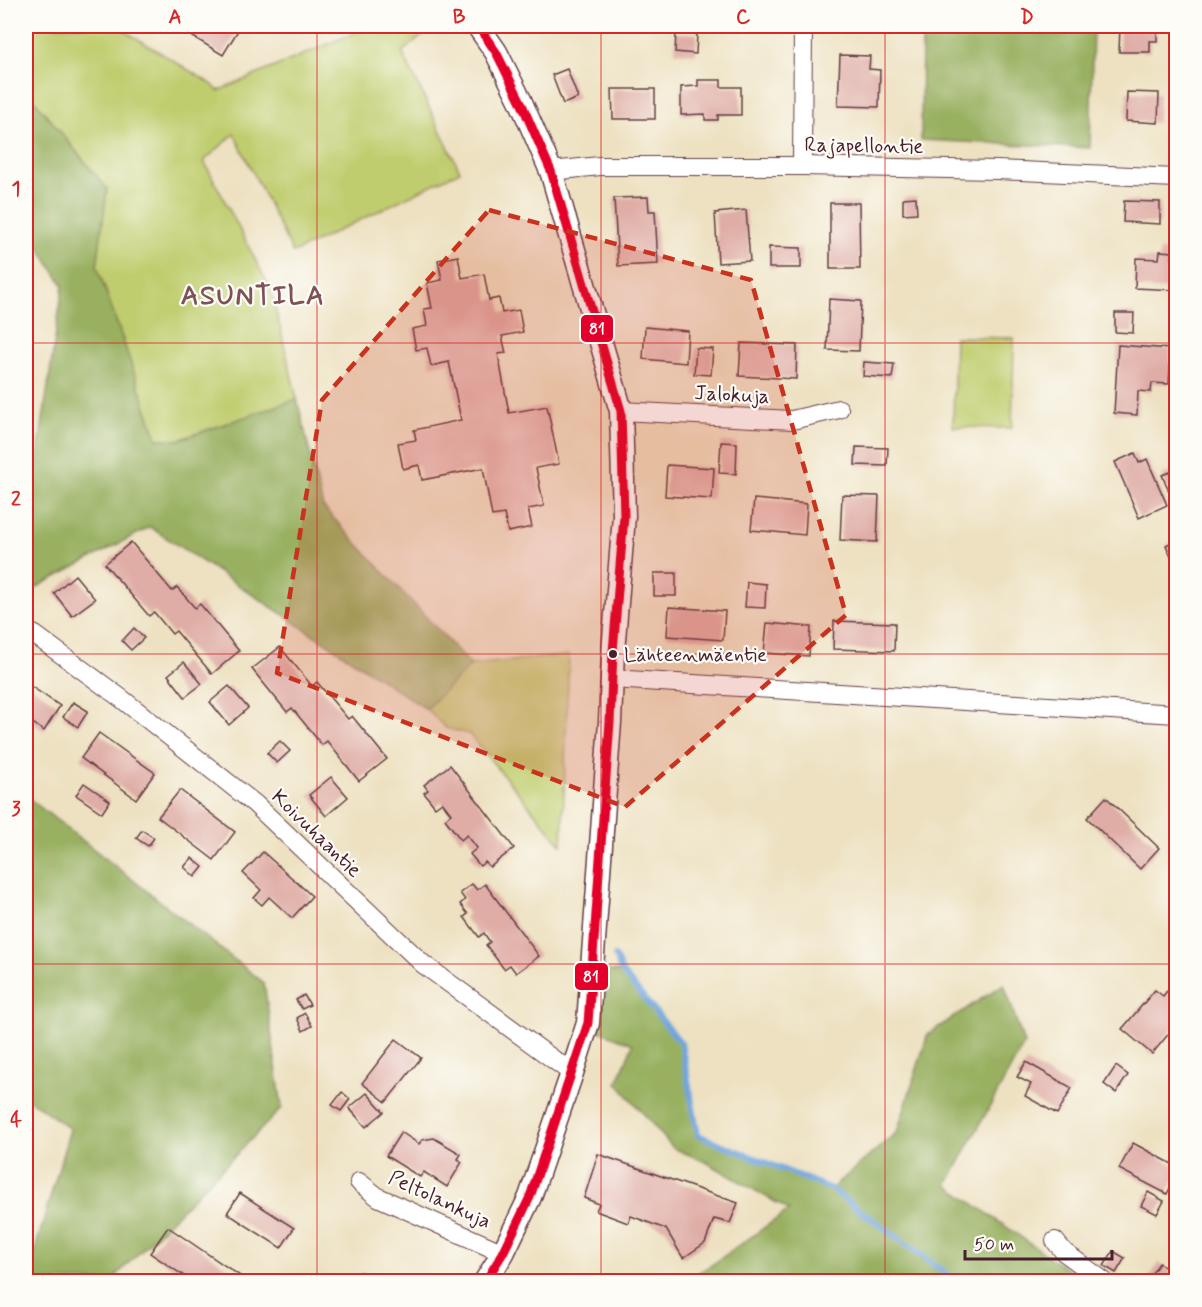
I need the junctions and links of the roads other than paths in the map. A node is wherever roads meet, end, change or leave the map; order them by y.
1 (478, 26) edge
2 (803, 26) edge
3 (802, 166) junction
4 (551, 171) junction
5 (1176, 177) edge
6 (839, 409) dead end
7 (621, 411) junction
8 (26, 631) edge
9 (612, 679) junction
10 (1176, 714) edge
11 (572, 1073) junction
12 (359, 1182) dead end
13 (1055, 1241) dead end
14 (503, 1253) junction
15 (485, 1281) edge
16 (1105, 1281) edge

1 - 4 street
2 - 3 street
3 - 4 street, Rajapellontie
3 - 5 street, Rajapellontie
4 - 7 street
6 - 7 street, Jalokuja
7 - 9 street
8 - 11 street, Koivuhaantie
9 - 10 street
9 - 11 street
11 - 14 street
12 - 14 street, Peltolankuja
13 - 16 street
14 - 15 street

